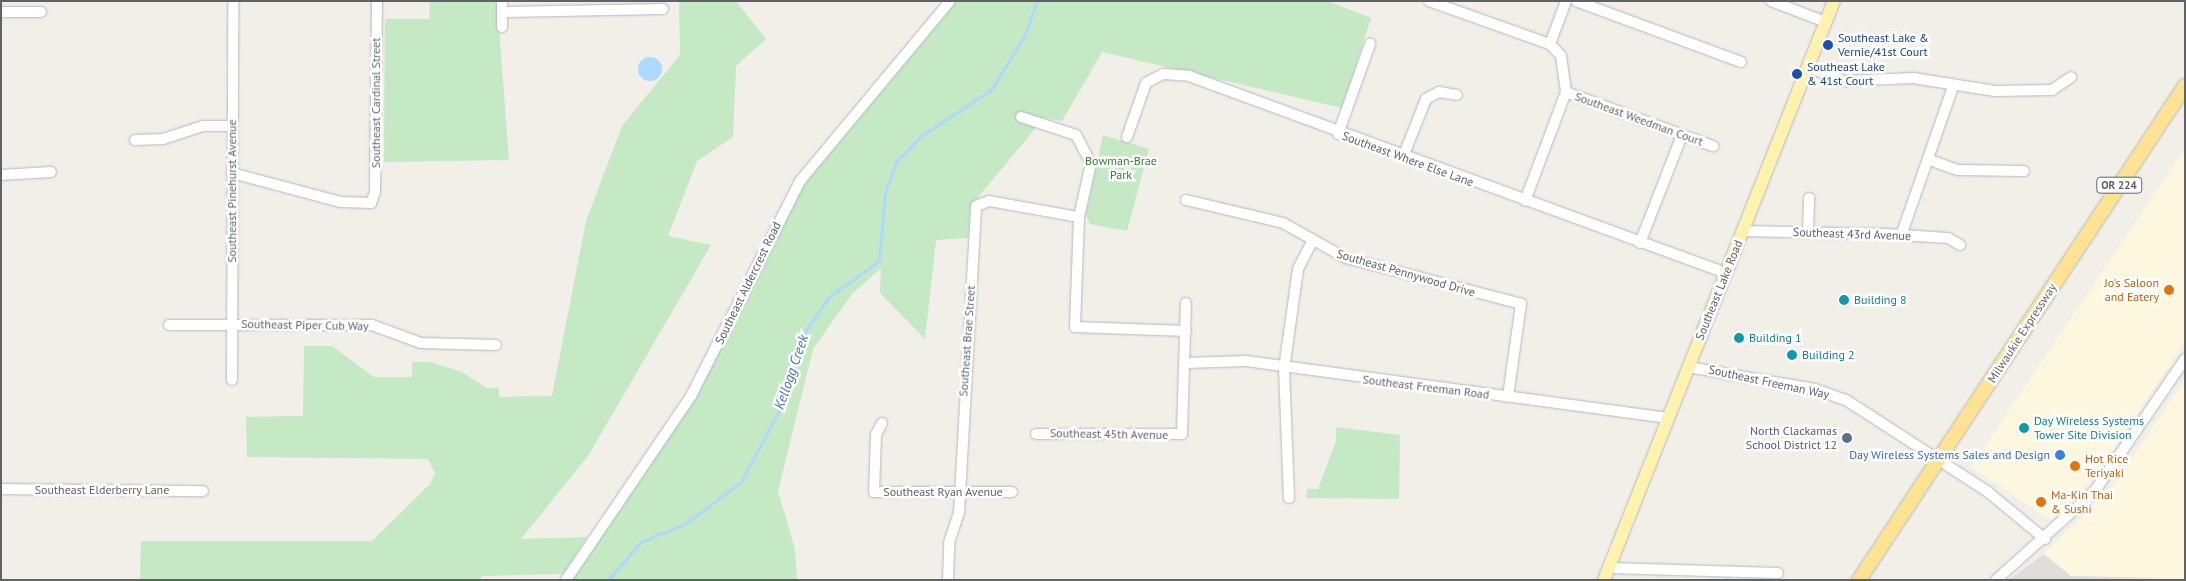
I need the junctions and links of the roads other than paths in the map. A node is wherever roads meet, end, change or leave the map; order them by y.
1 (232, 1) edge
2 (377, 1) edge
3 (502, 1) edge
4 (950, 1) edge
5 (1429, 1) edge
6 (1566, 1) edge
7 (1576, 1) edge
8 (1771, 1) edge
9 (1834, 1) edge
10 (663, 9) dead end
11 (1, 12) edge
12 (41, 12) dead end
13 (502, 12) junction
14 (1826, 22) junction
15 (502, 27) dead end
16 (1370, 44) dead end
17 (1550, 44) junction
18 (1741, 62) dead end
19 (1808, 67) junction
20 (2071, 77) dead end
21 (2185, 86) edge
22 (1953, 87) junction
23 (1566, 92) junction
24 (1457, 96) dead end
25 (1021, 117) dead end
26 (232, 126) junction
27 (1338, 134) junction
28 (1682, 135) junction
29 (1127, 137) dead end
30 (135, 140) dead end
31 (1713, 146) dead end
32 (1403, 157) junction
33 (1930, 160) junction
34 (2024, 171) dead end
35 (51, 172) dead end
36 (232, 173) junction
37 (1, 174) edge
38 (1809, 198) dead end
39 (1186, 200) dead end
40 (1525, 201) junction
41 (1079, 217) junction
42 (1742, 231) junction
43 (1808, 232) junction
44 (1901, 236) junction
45 (1312, 241) junction
46 (1640, 243) junction
47 (1960, 245) dead end
48 (1726, 273) junction
49 (1186, 303) dead end
50 (169, 325) dead end
51 (231, 325) junction
52 (1186, 331) junction
53 (496, 345) dead end
54 (2185, 359) edge
55 (1186, 363) junction
56 (1688, 367) junction
57 (1284, 369) junction
58 (232, 380) dead end
59 (1508, 397) junction
60 (1668, 418) junction
61 (882, 423) dead end
62 (1036, 434) dead end
63 (1938, 460) junction
64 (1, 489) edge
65 (203, 491) dead end
66 (1012, 492) dead end
67 (960, 494) junction
68 (1289, 498) dead end
69 (2045, 539) junction
70 (1778, 573) dead end
71 (1607, 574) edge
72 (566, 580) edge
73 (948, 580) edge
74 (1859, 580) edge
75 (1996, 580) edge

1 - 26 street, Southeast Pinehurst Avenue
2 - 36 street, Southeast Cardinal Street
3 - 13 street
4 - 72 street, Southeast Aldercrest Road
5 - 17 street
6 - 17 street
7 - 18 street
8 - 14 street
9 - 14 main road, Southeast Lake Road
10 - 13 street
11 - 12 street
13 - 15 street
14 - 19 main road, Southeast Lake Road
16 - 27 street
17 - 23 street
19 - 22 street
19 - 42 main road, Southeast Lake Road
20 - 22 street
21 - 63 highway, Milwaukie Expressway / OR 224
22 - 33 street
23 - 28 street, Southeast Weedman Court
23 - 40 street
24 - 32 street
25 - 41 street
26 - 30 street
26 - 36 street, Southeast Pinehurst Avenue
27 - 29 street, Southeast Where Else Lane
27 - 32 street, Southeast Where Else Lane
28 - 31 street, Southeast Weedman Court
28 - 46 street
32 - 40 street, Southeast Where Else Lane
33 - 34 street
33 - 44 street
35 - 37 street
36 - 51 street, Southeast Pinehurst Avenue
38 - 43 street
39 - 45 street
40 - 46 street, Southeast Where Else Lane
41 - 52 street
41 - 67 street, Southeast Brae Street
42 - 43 street, Southeast 43rd Avenue
42 - 48 main road, Southeast Lake Road
43 - 44 street, Southeast 43rd Avenue
44 - 47 street, Southeast 43rd Avenue
45 - 57 street
45 - 59 street, Southeast Pennywood Drive
46 - 48 street, Southeast Where Else Lane
48 - 56 main road, Southeast Lake Road
49 - 52 street
50 - 51 street, Southeast Piper Cub Way
51 - 53 street, Southeast Piper Cub Way
51 - 58 street, Southeast Pinehurst Avenue
52 - 55 street
54 - 69 street
55 - 57 street, Southeast Freeman Road
55 - 62 street, Southeast 45th Avenue
56 - 60 main road, Southeast Lake Road
56 - 63 street, Southeast Freeman Way
57 - 59 street, Southeast Freeman Road
57 - 68 street
59 - 60 street, Southeast Freeman Road
60 - 71 main road, Southeast Lake Road
61 - 67 street, Southeast Ryan Avenue
63 - 69 street, Southeast Freeman Way
63 - 74 highway, Milwaukie Expressway / OR 224
64 - 65 street, Southeast Elderberry Lane
66 - 67 street, Southeast Ryan Avenue
67 - 73 street, Southeast Brae Street
69 - 75 street
70 - 71 street

